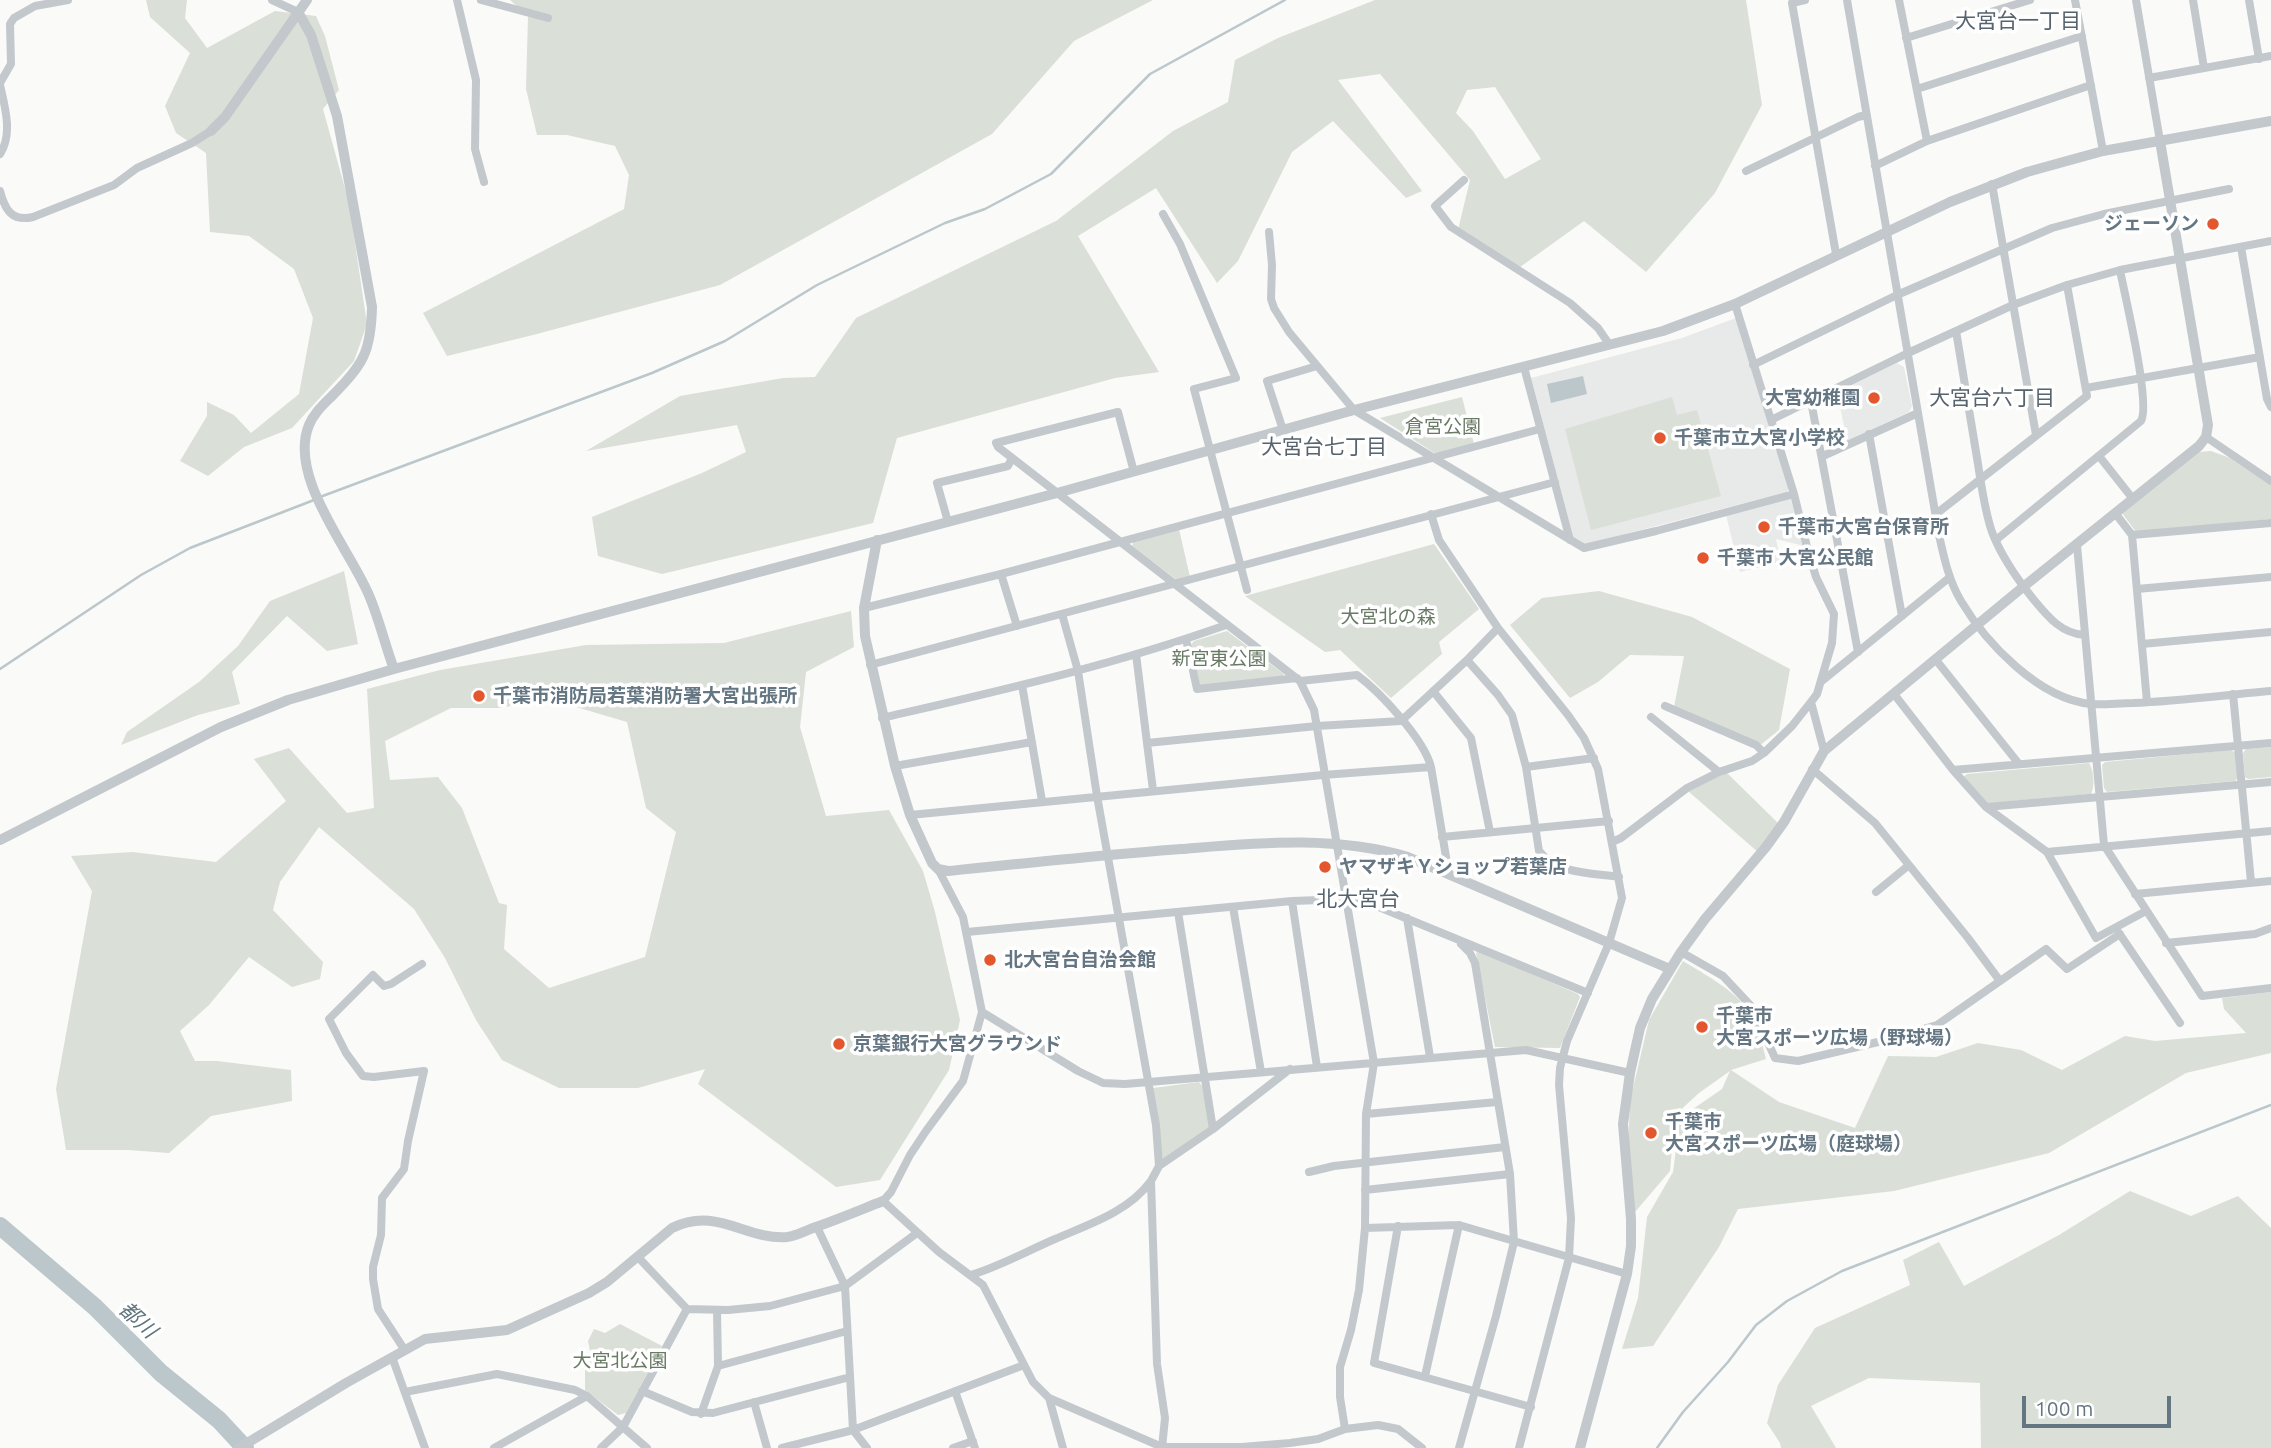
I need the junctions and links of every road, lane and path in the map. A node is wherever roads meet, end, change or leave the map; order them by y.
1 (68, 0) edge
2 (272, 0) edge
3 (307, 0) edge
4 (457, 0) edge
5 (481, 0) edge
6 (1805, 0) edge
7 (1846, 0) edge
8 (1899, 0) edge
9 (2030, 0) edge
10 (2075, 0) edge
11 (2136, 0) edge
12 (2193, 0) edge
13 (2249, 0) edge
14 (298, 12) junction
15 (548, 18) dead end
16 (2082, 36) junction
17 (1906, 38) junction
18 (2271, 56) edge
19 (2259, 58) junction
20 (2204, 68) junction
21 (2150, 78) junction
22 (0, 84) edge
23 (2091, 85) junction
24 (1917, 89) junction
25 (1867, 115) junction
26 (2271, 121) edge
27 (211, 131) joint
28 (1815, 137) junction
29 (1927, 141) junction
30 (2160, 141) junction
31 (2104, 150) junction
32 (0, 154) edge
33 (1875, 166) junction
34 (1746, 171) dead end
35 (1464, 180) dead end
36 (484, 182) dead end
37 (1992, 184) junction
38 (2229, 189) dead end
39 (0, 191) edge
40 (2170, 201) junction
41 (1163, 214) dead end
42 (1269, 232) dead end
43 (1886, 232) junction
44 (2271, 241) edge
45 (2241, 247) junction
46 (2003, 248) junction
47 (1836, 254) junction
48 (2180, 257) junction
49 (2120, 270) junction
50 (2067, 285) junction
51 (1897, 296) junction
52 (1735, 304) junction
53 (2013, 305) junction
54 (1956, 331) junction
55 (1608, 344) junction
56 (1908, 353) junction
57 (2260, 357) junction
58 (1753, 365) junction
59 (1317, 366) junction
60 (1524, 367) junction
61 (2200, 368) junction
62 (2140, 378) junction
63 (2086, 388) junction
64 (1811, 401) junction
65 (2271, 407) edge
66 (1354, 410) junction
67 (1919, 413) junction
68 (1771, 420) junction
69 (1540, 429) junction
70 (1283, 430) junction
71 (1869, 434) junction
72 (2036, 435) junction
73 (2206, 437) junction
74 (1209, 451) junction
75 (1823, 456) junction
76 (2099, 456) junction
77 (1432, 457) junction
78 (1012, 458) junction
79 (1134, 472) junction
80 (1981, 479) junction
81 (2271, 481) edge
82 (1555, 482) junction
83 (1057, 493) junction
84 (1794, 494) junction
85 (1497, 497) junction
86 (2133, 499) junction
87 (2115, 513) junction
88 (1227, 514) junction
89 (1432, 514) junction
90 (1936, 514) junction
91 (948, 522) junction
92 (2271, 523) edge
93 (2132, 535) junction
94 (877, 540) junction
95 (1570, 540) junction
96 (1996, 540) junction
97 (1121, 542) junction
98 (2077, 545) junction
99 (1241, 565) junction
100 (1002, 574) junction
101 (1950, 577) junction
102 (2271, 577) edge
103 (1174, 582) junction
104 (2023, 587) junction
105 (2137, 589) junction
106 (1247, 590) dead end
107 (864, 608) junction
108 (1062, 614) junction
109 (1902, 616) junction
110 (1979, 624) junction
111 (1226, 625) junction
112 (1017, 626) junction
113 (1498, 628) junction
114 (2271, 632) edge
115 (2085, 635) junction
116 (1186, 639) junction
117 (2142, 645) junction
118 (1858, 652) junction
119 (1136, 654) junction
120 (1467, 660) junction
121 (1936, 660) junction
122 (870, 665) junction
123 (394, 669) junction
124 (1078, 671) junction
125 (1299, 680) junction
126 (1821, 682) junction
127 (1022, 685) junction
128 (1433, 691) junction
129 (2271, 691) edge
130 (1894, 694) junction
131 (2233, 694) junction
132 (1811, 702) junction
133 (2147, 702) junction
134 (2092, 704) junction
135 (1665, 706) dead end
136 (1651, 717) dead end
137 (882, 718) junction
138 (1401, 721) junction
139 (1317, 726) junction
140 (1031, 742) junction
141 (1147, 743) junction
142 (2271, 743) edge
143 (2238, 746) junction
144 (1824, 751) junction
145 (1763, 753) junction
146 (1594, 758) junction
147 (2096, 760) junction
148 (2019, 764) junction
149 (895, 766) junction
150 (1526, 766) junction
151 (1431, 767) junction
152 (1812, 769) junction
153 (1953, 770) junction
154 (1719, 772) junction
155 (1324, 775) junction
156 (2271, 782) edge
157 (2241, 785) junction
158 (1153, 790) junction
159 (1097, 796) junction
160 (2099, 797) junction
161 (1042, 801) junction
162 (1986, 807) junction
163 (910, 815) junction
164 (1609, 821) junction
165 (1536, 828) junction
166 (2271, 831) edge
167 (1490, 832) junction
168 (2246, 833) junction
169 (1443, 837) junction
170 (0, 840) edge
171 (1612, 842) junction
172 (1338, 844) junction
173 (2104, 845) junction
174 (2047, 852) junction
175 (1109, 855) junction
176 (1909, 865) junction
177 (938, 869) junction
178 (1449, 875) junction
179 (1619, 877) junction
180 (2271, 881) edge
181 (2250, 883) junction
182 (1876, 892) dead end
183 (2135, 894) junction
184 (1292, 901) junction
185 (1347, 901) junction
186 (1233, 906) junction
187 (2146, 911) junction
188 (1178, 912) junction
189 (1120, 917) junction
190 (1408, 918) junction
191 (2271, 928) edge
192 (2118, 931) junction
193 (967, 932) junction
194 (1457, 940) junction
195 (1609, 943) junction
196 (2166, 943) junction
197 (1681, 952) junction
198 (422, 964) dead end
199 (1671, 969) junction
200 (2000, 981) junction
201 (2271, 988) edge
202 (1588, 993) junction
203 (982, 1012) junction
204 (2180, 1023) dead end
205 (1490, 1053) junction
206 (1430, 1057) junction
207 (1562, 1057) junction
208 (1374, 1063) junction
209 (1317, 1066) junction
210 (1290, 1069) junction
211 (1261, 1072) junction
212 (1630, 1073) junction
213 (1205, 1077) junction
214 (1149, 1082) junction
215 (1497, 1102) junction
216 (1366, 1114) junction
217 (1213, 1129) junction
218 (1505, 1147) junction
219 (1365, 1164) junction
220 (1159, 1166) junction
221 (1308, 1172) dead end
222 (1510, 1174) junction
223 (1151, 1181) junction
224 (1366, 1190) junction
225 (883, 1201) junction
226 (1458, 1225) junction
227 (1398, 1226) junction
228 (817, 1227) junction
229 (1365, 1228) junction
230 (917, 1233) junction
231 (1514, 1242) junction
232 (637, 1256) junction
233 (1569, 1258) junction
234 (1627, 1274) junction
235 (971, 1275) junction
236 (845, 1286) junction
237 (687, 1309) junction
238 (717, 1310) junction
239 (847, 1331) junction
240 (404, 1349) junction
241 (392, 1357) junction
242 (1024, 1365) junction
243 (718, 1366) junction
244 (1425, 1376) junction
245 (850, 1377) junction
246 (1475, 1390) junction
247 (642, 1391) junction
248 (955, 1391) junction
249 (405, 1392) junction
250 (587, 1396) junction
251 (1049, 1398) junction
252 (754, 1402) junction
253 (1531, 1407) junction
254 (701, 1414) junction
255 (623, 1427) junction
256 (1345, 1429) junction
257 (853, 1430) junction
258 (974, 1445) edge
259 (239, 1448) edge
260 (425, 1448) edge
261 (495, 1448) edge
262 (601, 1448) edge
263 (647, 1448) edge
264 (767, 1448) edge
265 (782, 1448) edge
266 (867, 1448) edge
267 (953, 1448) edge
268 (1063, 1448) edge
269 (1162, 1448) edge
270 (1422, 1448) edge
271 (1460, 1448) edge
272 (1519, 1448) edge
273 (1580, 1448) edge

1 - 22 street
2 - 14 street
3 - 14 street
4 - 36 street
5 - 15 street
6 - 28 street
7 - 25 street
8 - 17 street
9 - 17 street
10 - 16 street
11 - 21 street
12 - 20 street
13 - 19 street
14 - 27 street
14 - 123 street
16 - 23 street
16 - 24 street
17 - 24 street
18 - 19 street
19 - 20 street
20 - 21 street
21 - 30 street
22 - 32 street
23 - 29 street
23 - 31 street
24 - 29 street
25 - 28 street
25 - 33 street
26 - 30 street
27 - 39 street
28 - 34 street
28 - 47 street
29 - 33 street
30 - 31 street
30 - 40 street
31 - 37 street
33 - 43 street
35 - 55 street
37 - 43 street
37 - 46 street
38 - 40 street
40 - 46 street
40 - 48 street
41 - 74 street
42 - 59 street
43 - 47 street
43 - 51 street
44 - 45 street
45 - 48 street
45 - 57 street
46 - 51 street
46 - 53 street
47 - 52 street
48 - 49 street
48 - 61 street
49 - 50 street
49 - 62 street
50 - 53 street
50 - 63 street
51 - 56 street
51 - 58 street
52 - 55 street
52 - 58 street
53 - 54 street
53 - 72 street
54 - 56 street
54 - 80 street
55 - 60 street
56 - 64 street
56 - 67 street
57 - 61 street
57 - 65 street
58 - 68 street
59 - 66 street
59 - 70 street
60 - 66 street
60 - 69 street
61 - 62 street
61 - 73 street
62 - 63 street
62 - 76 street
63 - 72 street
64 - 68 street
64 - 75 street
66 - 70 street
66 - 77 street
67 - 71 street
67 - 90 street
68 - 84 street
69 - 77 street
69 - 82 street
70 - 74 street
71 - 75 street
71 - 109 street
72 - 80 street
73 - 81 street
73 - 86 street
74 - 79 street
74 - 88 street
75 - 118 street
76 - 86 street
76 - 96 street
77 - 85 street
77 - 88 street
78 - 79 street
78 - 83 street
78 - 91 street
79 - 83 street
80 - 90 street
80 - 96 street
82 - 85 street
82 - 95 street
83 - 91 street
83 - 97 street
84 - 95 street
84 - 126 street
85 - 89 street
85 - 95 street
86 - 87 street
87 - 93 street
87 - 98 street
88 - 97 street
88 - 99 street
89 - 99 street
89 - 113 street
90 - 101 street
91 - 94 street
92 - 93 street
93 - 105 street
94 - 107 street
94 - 123 street
96 - 104 street
97 - 100 street
97 - 103 street
98 - 104 street
98 - 115 street
99 - 103 street
99 - 106 street
100 - 107 street
100 - 112 street
101 - 109 street
101 - 110 street
102 - 105 street
103 - 108 street
103 - 111 street
104 - 110 street
104 - 115 street
105 - 117 street
107 - 122 street
108 - 112 street
108 - 124 street
109 - 118 street
110 - 121 street
110 - 134 street
111 - 116 street
111 - 125 street
112 - 122 street
113 - 120 street
113 - 146 street
114 - 117 street
115 - 134 street
116 - 119 street
116 - 125 street
117 - 133 street
118 - 126 street
119 - 124 street
119 - 141 street
120 - 128 street
120 - 150 street
121 - 130 street
121 - 148 street
122 - 137 street
123 - 170 street
124 - 127 street
124 - 159 street
125 - 138 street
125 - 139 street
126 - 132 street
127 - 137 street
127 - 140 street
128 - 138 street
128 - 167 street
129 - 131 street
130 - 144 street
130 - 153 street
131 - 133 street
131 - 143 street
132 - 144 street
132 - 145 street
133 - 134 street
134 - 147 street
135 - 145 street
136 - 154 street
137 - 149 street
138 - 139 street
138 - 151 street
139 - 141 street
139 - 155 street
140 - 149 street
140 - 161 street
141 - 158 street
142 - 143 street
143 - 147 street
143 - 157 street
144 - 152 street
145 - 154 street
146 - 150 street
146 - 164 street
147 - 148 street
147 - 160 street
148 - 153 street
149 - 163 street
150 - 165 street
151 - 155 street
151 - 169 street
152 - 176 street
152 - 197 street
153 - 162 street
154 - 171 street
155 - 158 street
155 - 172 street
156 - 157 street
157 - 160 street
157 - 168 street
158 - 159 street
159 - 161 street
159 - 175 street
160 - 162 street
160 - 173 street
161 - 163 street
162 - 174 street
163 - 177 street
164 - 165 street
164 - 171 street
165 - 167 street
165 - 179 street
166 - 168 street
167 - 169 street
168 - 173 street
168 - 181 street
169 - 178 street
171 - 179 street
172 - 175 street
172 - 178 street
172 - 185 street
173 - 174 street
173 - 183 street
174 - 192 street
175 - 177 street
175 - 189 street
176 - 182 street
176 - 200 street
177 - 193 street
178 - 195 street
179 - 195 street
180 - 181 street
181 - 183 street
183 - 187 street
184 - 185 street
184 - 186 street
184 - 209 street
185 - 190 street
185 - 208 street
186 - 188 street
186 - 211 street
187 - 192 street
187 - 196 street
188 - 189 street
188 - 213 street
189 - 193 street
189 - 214 street
190 - 194 street
190 - 206 street
191 - 196 street
192 - 200 street
192 - 204 street
193 - 203 street
194 - 202 street
194 - 205 street
195 - 199 street
195 - 202 street
196 - 201 street
197 - 199 street
197 - 200 street
198 - 240 street
199 - 212 street
202 - 207 street
203 - 214 street
203 - 225 street
205 - 206 street
205 - 207 street
205 - 215 street
206 - 208 street
207 - 212 street
207 - 233 street
208 - 209 street
208 - 216 street
209 - 210 street
210 - 211 street
210 - 217 street
211 - 213 street
212 - 234 street
213 - 214 street
213 - 217 street
214 - 220 street
215 - 216 street
215 - 218 street
216 - 219 street
217 - 220 street
218 - 219 street
218 - 222 street
219 - 221 street
219 - 224 street
220 - 223 street
222 - 224 street
222 - 231 street
223 - 235 street
223 - 269 street
224 - 229 street
225 - 228 street
225 - 230 street
226 - 227 street
226 - 231 street
226 - 244 street
227 - 229 street
227 - 244 street
228 - 232 street
228 - 236 street
229 - 256 street
230 - 235 street
230 - 236 street
231 - 233 street
231 - 246 street
232 - 237 street
232 - 240 street
233 - 234 street
233 - 253 street
234 - 273 street
235 - 242 street
236 - 238 street
236 - 239 street
237 - 238 street
237 - 247 street
238 - 243 street
239 - 243 street
239 - 245 street
240 - 241 street
241 - 249 street
241 - 259 street
242 - 248 street
242 - 251 street
243 - 254 street
244 - 246 street
245 - 252 street
245 - 257 street
246 - 253 street
246 - 271 street
247 - 254 street
247 - 255 street
248 - 257 street
248 - 258 street
249 - 250 street
249 - 260 street
250 - 255 street
250 - 261 street
251 - 268 street
251 - 269 street
252 - 254 street
252 - 264 street
253 - 272 street
255 - 262 street
255 - 263 street
256 - 269 street
256 - 270 street
257 - 265 street
257 - 266 street
258 - 267 street

